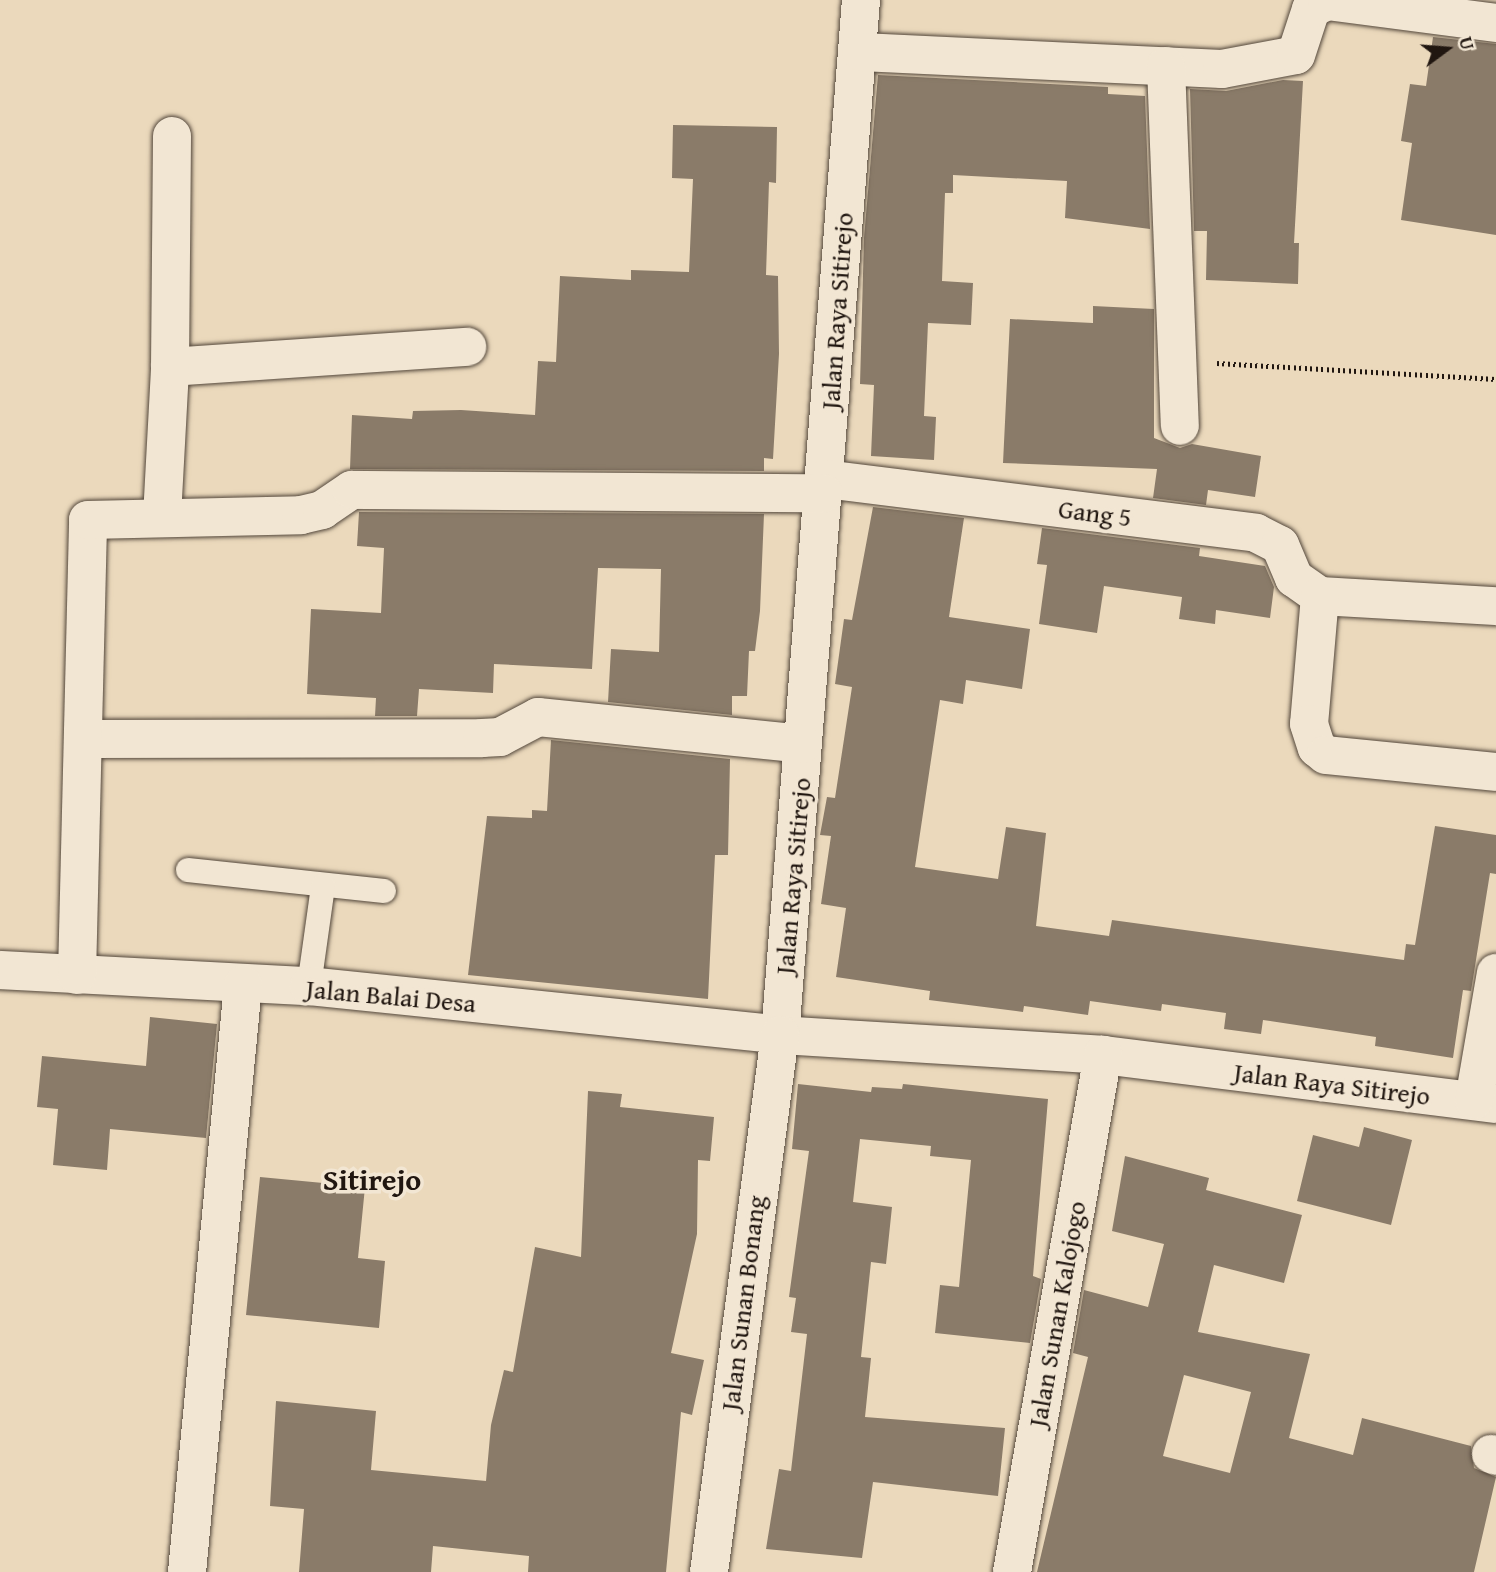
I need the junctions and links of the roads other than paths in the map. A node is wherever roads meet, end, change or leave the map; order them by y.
1 (862, 0) edge
2 (1416, 5) edge
3 (1496, 23) edge
4 (861, 52) junction
5 (1166, 66) junction
6 (172, 136) dead end
7 (467, 347) dead end
8 (170, 367) junction
9 (1180, 426) dead end
10 (824, 486) junction
11 (162, 517) junction
12 (1328, 596) junction
13 (1496, 606) edge
14 (87, 739) junction
15 (803, 744) junction
16 (1496, 772) edge
17 (188, 870) dead end
18 (323, 886) junction
19 (384, 891) dead end
20 (0, 970) edge
21 (1496, 973) edge
22 (77, 975) junction
23 (243, 985) junction
24 (309, 986) junction
25 (780, 1035) junction
26 (1103, 1055) junction
27 (1485, 1102) edge
28 (187, 1572) edge
29 (709, 1572) edge
30 (1012, 1572) edge

1 - 4 street, Jalan Raya Sitirejo
2 - 3 street
2 - 5 street
4 - 5 street
4 - 10 street, Jalan Raya Sitirejo
5 - 9 street
6 - 8 street
7 - 8 street
8 - 11 street
10 - 11 street, Gang 5
10 - 12 street, Gang 5
10 - 15 street, Jalan Raya Sitirejo
11 - 14 street, Gang 5
12 - 13 street
12 - 16 street
14 - 15 street
14 - 22 street
15 - 25 street, Jalan Raya Sitirejo
17 - 18 lane
18 - 19 lane
18 - 24 lane
20 - 22 street, Jalan Balai Desa
21 - 27 street
22 - 23 street, Jalan Balai Desa
23 - 24 street, Jalan Balai Desa
23 - 28 street
24 - 25 street, Jalan Balai Desa
25 - 26 street, Jalan Raya Sitirejo
25 - 29 street, Jalan Sunan Bonang
26 - 27 street, Jalan Raya Sitirejo
26 - 30 street, Jalan Sunan Kalojogo

